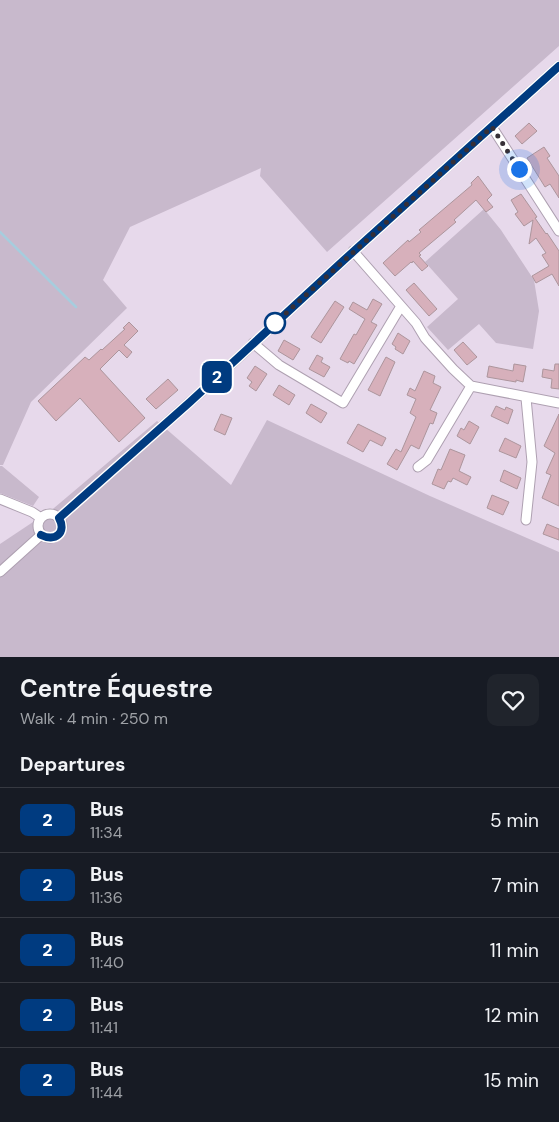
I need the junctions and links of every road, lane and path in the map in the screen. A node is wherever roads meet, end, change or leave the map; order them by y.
1 (559, 66) edge
2 (492, 127) junction
3 (559, 231) edge
4 (353, 251) junction
5 (401, 306) junction
6 (253, 343) junction
7 (471, 386) junction
8 (526, 398) junction
9 (559, 403) edge
10 (418, 468) dead end
11 (0, 499) edge
12 (41, 518) junction
13 (59, 518) junction
14 (526, 520) dead end
15 (41, 535) junction
16 (0, 572) edge

1 - 2 street
2 - 3 street
2 - 4 street
4 - 5 street
4 - 6 street
5 - 6 street
5 - 7 street
6 - 13 street
7 - 8 street
7 - 10 street
8 - 9 street
8 - 14 street
11 - 12 street
12 - 13 street
12 - 15 street
13 - 15 street
15 - 16 street

